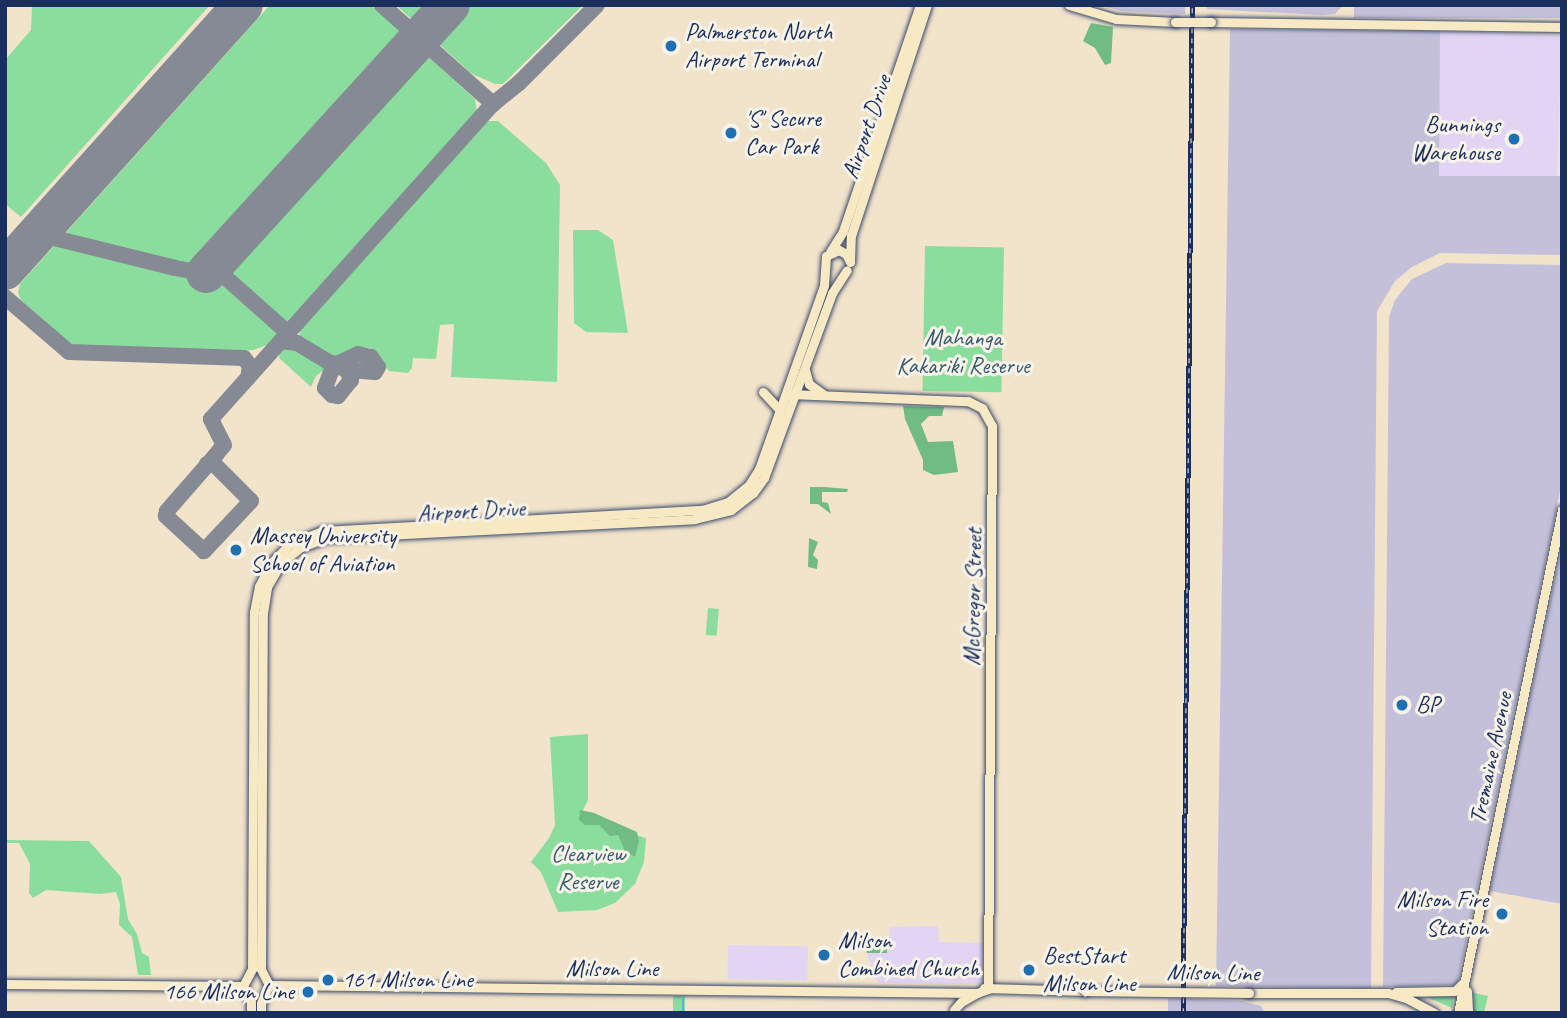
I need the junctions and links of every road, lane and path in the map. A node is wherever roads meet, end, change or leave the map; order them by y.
1 (920, 5) edge
2 (929, 5) edge
3 (1069, 5) edge
4 (1562, 27) edge
5 (830, 252) junction
6 (824, 266) junction
7 (849, 266) junction
8 (805, 368) junction
9 (763, 392) dead end
10 (785, 394) junction
11 (795, 395) junction
12 (827, 396) junction
13 (779, 409) junction
14 (1562, 510) edge
15 (248, 975) junction
16 (264, 976) junction
17 (1466, 976) junction
18 (5, 984) edge
19 (269, 985) junction
20 (243, 986) junction
21 (988, 989) junction
22 (955, 992) junction
23 (977, 993) junction
24 (1388, 993) junction
25 (248, 996) junction
26 (264, 996) junction
27 (954, 1012) edge
28 (1432, 1012) edge
29 (251, 1013) edge
30 (261, 1013) edge
31 (1458, 1013) edge
32 (1468, 1013) edge

1 - 5 main road, Airport Drive
2 - 7 main road, Airport Drive
3 - 4 main road, bridge
5 - 6 main road
5 - 7 main road
6 - 7 main road
6 - 10 main road, Airport Drive
7 - 8 main road, Airport Drive
8 - 11 main road, Airport Drive
8 - 12 main road
9 - 13 main road
10 - 11 main road, McGregor Street
10 - 13 main road, Airport Drive
11 - 12 main road, McGregor Street
11 - 16 main road, Airport Drive
12 - 21 main road, McGregor Street
13 - 15 main road, Airport Drive
14 - 17 main road, Tremaine Avenue
15 - 16 main road
15 - 20 main road
16 - 19 main road
17 - 24 main road
17 - 31 main road, Tremaine Avenue
17 - 32 main road
18 - 20 main road
19 - 22 main road, Milson Line
19 - 26 main road
20 - 25 main road
21 - 22 main road, Milson Line
21 - 23 main road, Milson Line
21 - 24 main road, Milson Line, bridge
22 - 23 main road, Milson Line
22 - 27 main road
23 - 27 main road
24 - 28 main road, Milson Line
25 - 26 main road
25 - 29 main road
26 - 30 main road

